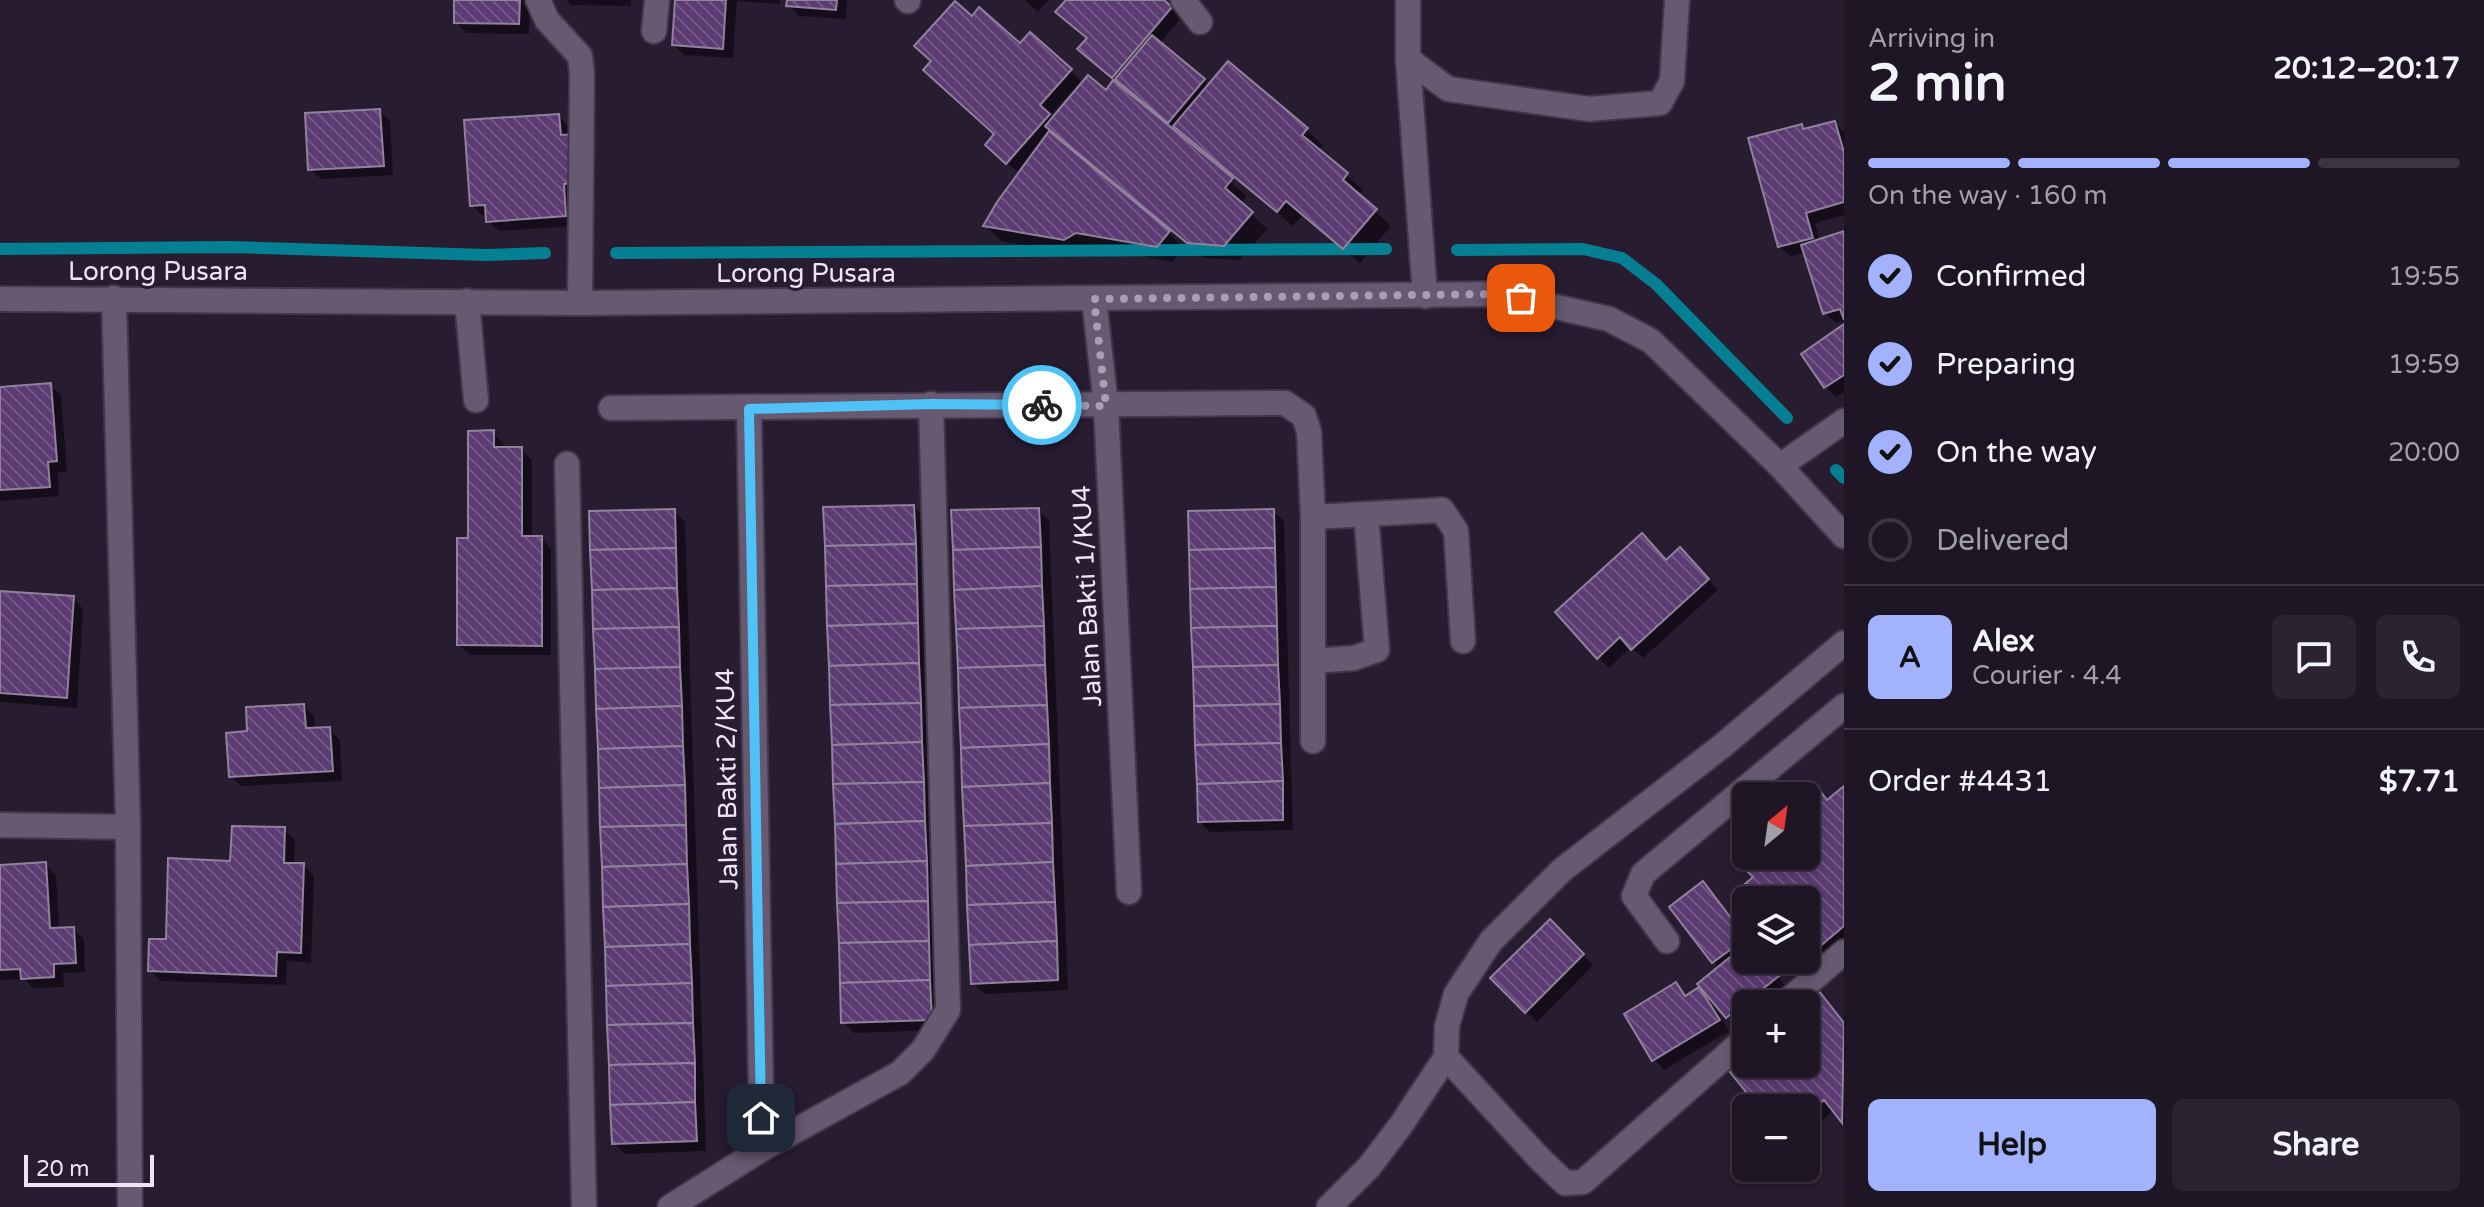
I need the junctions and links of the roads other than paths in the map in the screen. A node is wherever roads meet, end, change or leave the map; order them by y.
1 (538, 0) edge
2 (657, 0) edge
3 (1183, 0) edge
4 (1408, 0) edge
5 (1677, 0) edge
6 (1200, 22) dead end
7 (654, 31) dead end
8 (1408, 59) junction
9 (1425, 296) junction
10 (114, 298) junction
11 (0, 299) edge
12 (1094, 299) junction
13 (467, 301) junction
14 (580, 303) junction
15 (476, 400) dead end
16 (931, 404) junction
17 (1106, 406) junction
18 (611, 408) dead end
19 (749, 409) junction
20 (1844, 421) edge
21 (567, 464) dead end
22 (1780, 466) junction
23 (1366, 514) junction
24 (1313, 517) junction
25 (1844, 536) edge
26 (1463, 641) dead end
27 (1844, 643) edge
28 (1313, 661) junction
29 (1844, 706) edge
30 (1313, 741) dead end
31 (0, 825) edge
32 (128, 827) junction
33 (1129, 892) dead end
34 (1667, 941) dead end
35 (1844, 952) edge
36 (1800, 990) edge
37 (1732, 1050) edge
38 (1446, 1057) junction
39 (762, 1149) junction
40 (130, 1207) edge
41 (584, 1207) edge
42 (670, 1207) edge
43 (1329, 1207) edge

1 - 14 street
2 - 7 street
3 - 6 street
4 - 8 street
5 - 8 street
8 - 9 street
9 - 12 street, Lorong Pusara
9 - 22 street, Lorong Pusara
10 - 11 street, Lorong Pusara
10 - 13 street, Lorong Pusara
10 - 32 street
12 - 14 street, Lorong Pusara
12 - 17 street, Jalan Bakti 1/KU4
13 - 14 street, Lorong Pusara
13 - 15 street
16 - 17 street
16 - 19 street
16 - 39 street
17 - 24 street
17 - 33 street, Jalan Bakti 1/KU4
18 - 19 street
19 - 39 street, Jalan Bakti 2/KU4
20 - 22 street
21 - 41 street
22 - 25 street, Lorong Pusara
23 - 24 street
23 - 26 street
23 - 28 street
24 - 28 street
27 - 38 street
28 - 30 street
29 - 34 street
31 - 32 street
32 - 40 street
35 - 36 street
37 - 38 street
38 - 43 street
39 - 42 street

